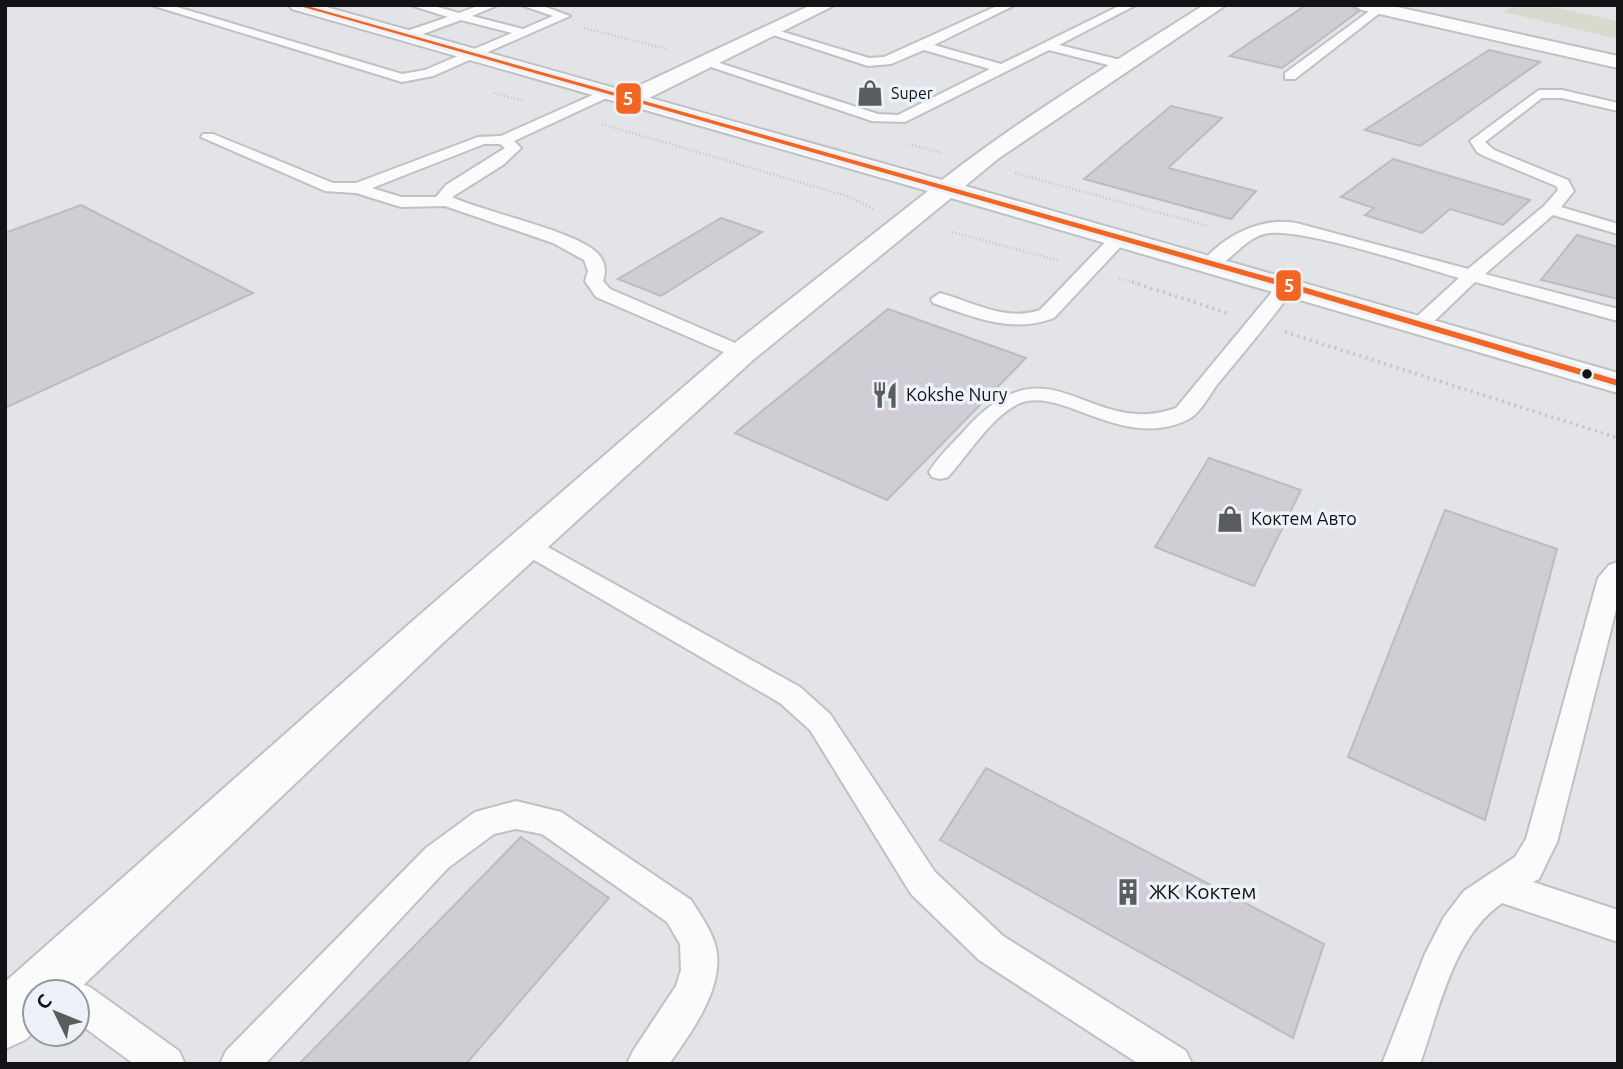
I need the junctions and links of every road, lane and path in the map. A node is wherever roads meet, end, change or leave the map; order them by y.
1 (157, 5) edge
2 (298, 5) edge
3 (416, 5) edge
4 (492, 5) edge
5 (527, 5) edge
6 (826, 5) edge
7 (1009, 5) edge
8 (1130, 5) edge
9 (1217, 5) edge
10 (1371, 7) edge
11 (459, 16) junction
12 (560, 19) junction
13 (770, 32) junction
14 (525, 33) junction
15 (405, 36) junction
16 (923, 46) junction
17 (1049, 46) junction
18 (472, 55) junction
19 (709, 61) junction
20 (1618, 62) edge
21 (1124, 65) junction
22 (1004, 69) junction
23 (1290, 76) dead end
24 (606, 93) junction
25 (629, 99) junction
26 (1618, 107) edge
27 (208, 137) dead end
28 (503, 139) junction
29 (358, 188) junction
30 (943, 189) junction
31 (446, 201) junction
32 (1550, 209) junction
33 (1618, 229) edge
34 (1119, 238) junction
35 (1210, 264) junction
36 (1472, 275) junction
37 (1287, 285) junction
38 (940, 299) dead end
39 (1618, 315) edge
40 (1419, 325) junction
41 (742, 353) junction
42 (1618, 383) edge
43 (940, 472) dead end
44 (526, 544) junction
45 (1618, 570) edge
46 (1500, 887) junction
47 (1618, 926) edge
48 (76, 978) edge
49 (91, 1010) edge
50 (21, 1012) edge
51 (5, 1020) edge
52 (166, 1064) edge
53 (239, 1064) edge
54 (646, 1064) edge
55 (1173, 1064) edge
56 (1401, 1064) edge

1 - 18 lane
2 - 15 street
3 - 11 lane
4 - 11 lane
5 - 12 lane
6 - 13 street
7 - 16 lane
8 - 17 lane
9 - 21 street
10 - 20 street
10 - 23 lane
11 - 14 lane
11 - 15 lane
12 - 14 lane
12 - 19 path
13 - 16 lane
13 - 19 street
14 - 18 lane
15 - 18 street
16 - 22 lane
17 - 21 lane
17 - 22 lane
18 - 24 street
19 - 22 lane
19 - 25 street
21 - 30 street
24 - 25 street
24 - 28 lane
25 - 30 street
26 - 32 lane
27 - 29 lane
28 - 29 lane
28 - 31 lane
29 - 31 lane
30 - 34 street
30 - 41 street
31 - 41 lane
32 - 33 lane
32 - 36 lane
34 - 35 street
34 - 38 lane
35 - 36 lane
35 - 37 street
36 - 39 lane
36 - 40 lane
37 - 40 street
37 - 43 lane
40 - 42 street
41 - 44 street
44 - 48 street
44 - 55 lane
45 - 46 lane
46 - 47 lane
46 - 56 lane
49 - 52 lane
50 - 51 street
53 - 54 lane

